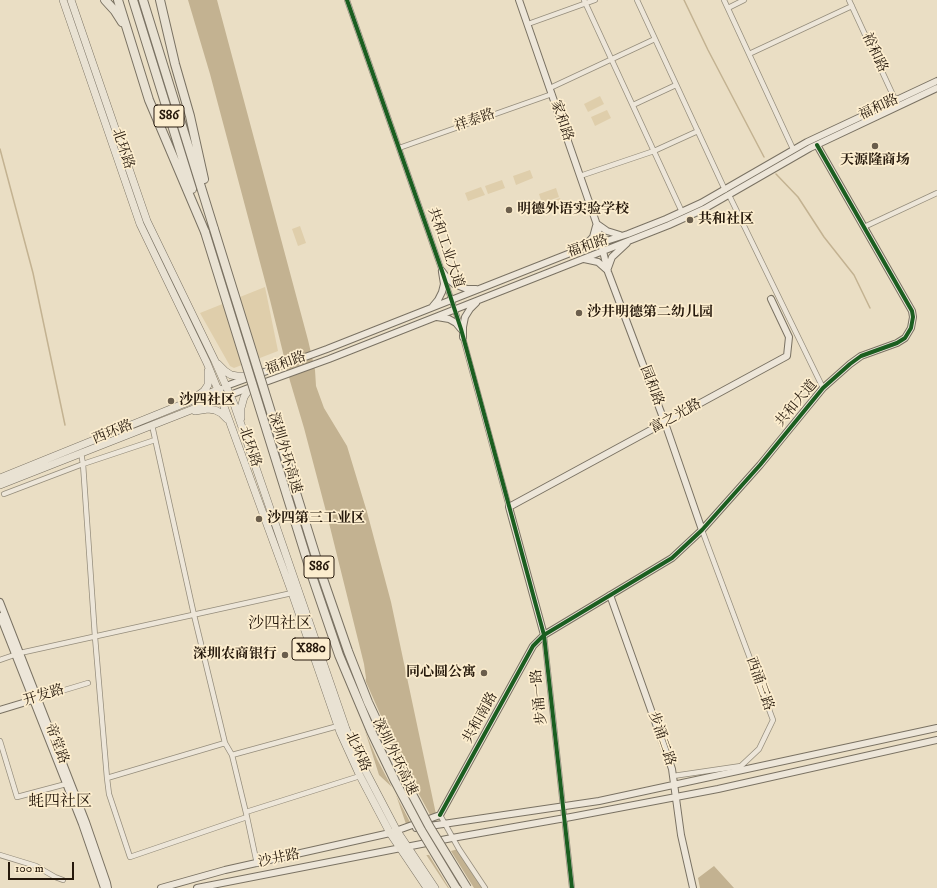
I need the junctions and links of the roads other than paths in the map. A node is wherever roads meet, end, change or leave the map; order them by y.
1 (63, 0) edge
2 (71, 0) edge
3 (105, 0) edge
4 (118, 0) edge
5 (133, 0) edge
6 (143, 0) edge
7 (160, 0) edge
8 (347, 0) edge
9 (519, 0) edge
10 (595, 0) edge
11 (637, 0) edge
12 (724, 0) edge
13 (744, 0) edge
14 (850, 0) edge
15 (585, 2) edge
16 (852, 6) junction
17 (728, 8) junction
18 (528, 24) junction
19 (655, 39) junction
20 (131, 41) junction
21 (749, 54) junction
22 (612, 60) junction
23 (937, 81) edge
24 (676, 85) junction
25 (937, 88) edge
26 (551, 91) junction
27 (897, 103) junction
28 (633, 106) junction
29 (698, 131) junction
30 (817, 144) junction
31 (398, 148) junction
32 (793, 149) junction
33 (654, 151) junction
34 (580, 176) junction
35 (727, 192) junction
36 (937, 193) edge
37 (682, 212) junction
38 (596, 222) junction
39 (864, 227) junction
40 (214, 229) junction
41 (205, 232) junction
42 (625, 235) junction
43 (630, 241) junction
44 (601, 242) junction
45 (578, 250) junction
46 (603, 251) junction
47 (582, 259) junction
48 (442, 271) junction
49 (608, 272) junction
50 (481, 288) junction
51 (484, 297) junction
52 (771, 298) dead end
53 (451, 300) junction
54 (428, 309) junction
55 (454, 309) junction
56 (432, 318) junction
57 (461, 329) junction
58 (463, 337) junction
59 (215, 361) junction
60 (207, 363) junction
61 (254, 376) junction
62 (257, 385) junction
63 (226, 386) junction
64 (823, 388) junction
65 (218, 390) junction
66 (230, 395) junction
67 (220, 398) junction
68 (189, 402) junction
69 (185, 412) junction
70 (230, 423) junction
71 (665, 423) junction
72 (152, 425) junction
73 (243, 430) junction
74 (155, 440) junction
75 (81, 453) junction
76 (83, 464) junction
77 (0, 478) edge
78 (0, 485) edge
79 (4, 494) dead end
80 (509, 507) junction
81 (702, 530) junction
82 (292, 593) junction
83 (610, 595) junction
84 (0, 602) edge
85 (194, 615) junction
86 (0, 616) edge
87 (544, 635) junction
88 (95, 637) junction
89 (18, 654) junction
90 (0, 660) edge
91 (88, 683) dead end
92 (35, 699) junction
93 (0, 710) edge
94 (338, 726) junction
95 (937, 728) edge
96 (937, 740) edge
97 (0, 741) edge
98 (225, 743) junction
99 (232, 755) junction
100 (360, 776) junction
101 (673, 776) junction
102 (106, 778) junction
103 (66, 784) junction
104 (675, 784) junction
105 (676, 797) junction
106 (563, 807) junction
107 (247, 814) junction
108 (440, 815) junction
109 (565, 818) junction
110 (444, 824) junction
111 (397, 832) junction
112 (453, 838) junction
113 (406, 847) junction
114 (0, 855) edge
115 (257, 864) junction
116 (63, 880) dead end
117 (104, 888) edge
118 (108, 888) edge
119 (161, 888) edge
120 (197, 888) edge
121 (427, 888) edge
122 (435, 888) edge
123 (456, 888) edge
124 (467, 888) edge
125 (485, 888) edge
126 (572, 888) edge
127 (693, 888) edge

1 - 60 main road, 北环路
2 - 59 main road, 北环路
3 - 20 highway
4 - 20 highway
5 - 41 highway, 深圳外环高速 / S86
6 - 40 highway, 深圳外环高速 / S86
7 - 40 highway
8 - 31 street, 共和工业大道
9 - 18 street, 家和路
10 - 15 street
11 - 19 street
12 - 17 street
13 - 17 street
14 - 16 street, 裕和路
15 - 18 street
15 - 22 street
16 - 21 street
16 - 27 street, 裕和路
17 - 21 street
18 - 26 street, 家和路
19 - 22 street, 祥泰路
19 - 24 street
20 - 41 highway
21 - 32 street
22 - 26 street, 祥泰路
22 - 28 street
23 - 27 street, 福和路
24 - 28 street
24 - 29 street
25 - 27 street, 福和路
26 - 31 street, 祥泰路
26 - 34 street, 家和路
27 - 30 street, 福和路
27 - 32 street, 福和路
28 - 33 street
29 - 33 street
29 - 35 street
30 - 35 street, 福和路
30 - 39 street, 共和大道
31 - 48 street, 共和工业大道
32 - 35 street, 福和路
33 - 34 street
33 - 37 street
34 - 38 street, 家和路
35 - 37 street, 福和路
35 - 43 street, 福和路
35 - 64 street
36 - 39 street
37 - 42 street, 福和路
38 - 42 street
38 - 44 street, 家和路
38 - 45 street
39 - 64 street, 共和大道
40 - 124 highway, 深圳外环高速 / S86, bridge
41 - 123 highway, 深圳外环高速 / S86, bridge
42 - 44 street, 福和路
43 - 46 street, 福和路
43 - 49 street
44 - 45 street, 福和路
44 - 46 street, 园和路
45 - 50 street, 福和路
46 - 47 street, 福和路
46 - 49 street, 园和路
47 - 49 street
47 - 51 street, 福和路
48 - 50 street
48 - 53 street, 共和工业大道
48 - 54 street
49 - 71 street, 园和路
50 - 53 street, 福和路
51 - 55 street, 福和路
51 - 58 street
52 - 71 street, 富之光路
53 - 54 street, 福和路
53 - 55 street, 共和工业大道
54 - 61 street, 福和路
55 - 56 street, 福和路
55 - 57 street, 共和工业大道
56 - 57 street
56 - 62 street, 福和路
57 - 58 street, 共和工业大道
58 - 80 street, 共和工业大道
59 - 61 main road
59 - 63 main road, 北环路
60 - 65 main road, 北环路
60 - 68 main road
61 - 63 street, 福和路
62 - 66 street, 福和路
62 - 73 main road
63 - 65 main road, 西环路
63 - 66 main road, 北环路 / X880
64 - 81 street, 共和大道
65 - 67 main road, 北环路
65 - 68 main road, 西环路
66 - 67 main road, 西环路
66 - 73 main road, 北环路 / X880
67 - 69 main road, 西环路
67 - 70 main road, 北环路 / X880
68 - 77 main road, 西环路
69 - 70 main road
69 - 72 main road, 西环路
70 - 82 main road, 北环路 / X880
71 - 80 street, 富之光路
71 - 81 street, 园和路
72 - 74 street
72 - 75 main road, 西环路
73 - 111 main road, 北环路 / X880
74 - 76 street
74 - 85 street
75 - 76 street
75 - 78 main road, 西环路
76 - 79 street
76 - 88 street
80 - 87 street, 步涌一路
81 - 83 street, 共和大道
81 - 101 street, 西涌三路
82 - 85 street
82 - 94 main road, 北环路 / X880
83 - 87 street, 共和大道
83 - 101 street, 步涌二路
84 - 89 street, 帝堂路
85 - 88 street
85 - 98 street
86 - 89 street, 帝堂路
87 - 106 street, 步涌一路
87 - 108 street, 共和南路
88 - 89 street
88 - 102 street
89 - 90 street
89 - 92 street, 帝堂路
91 - 92 street, 开发路
92 - 93 street, 开发路
92 - 103 street, 帝堂路
92 - 118 street, 帝堂路
94 - 99 street
94 - 100 main road, 北环路 / X880
95 - 104 street
96 - 105 street
97 - 103 street
98 - 99 street
98 - 102 street
99 - 107 street
100 - 107 street
100 - 111 main road, 北环路 / X880
101 - 104 street, 步涌二路
102 - 107 street
103 - 117 street, 帝堂路
104 - 105 street, 步涌二路
104 - 106 street
105 - 109 street
105 - 127 street, 步涌二路
106 - 109 street, 步涌一路
106 - 110 street
107 - 115 street
108 - 110 street
108 - 111 street, bridge
109 - 112 street
109 - 126 street, 步涌一路
110 - 111 street, bridge
110 - 112 street
111 - 113 main road, 北环路 / X880
111 - 115 street, 沙井路
112 - 113 street, bridge
112 - 125 street
113 - 120 street
113 - 121 main road, 北环路 / X880
113 - 122 main road, 北环路 / X880
114 - 116 street
115 - 119 street, 沙井路

